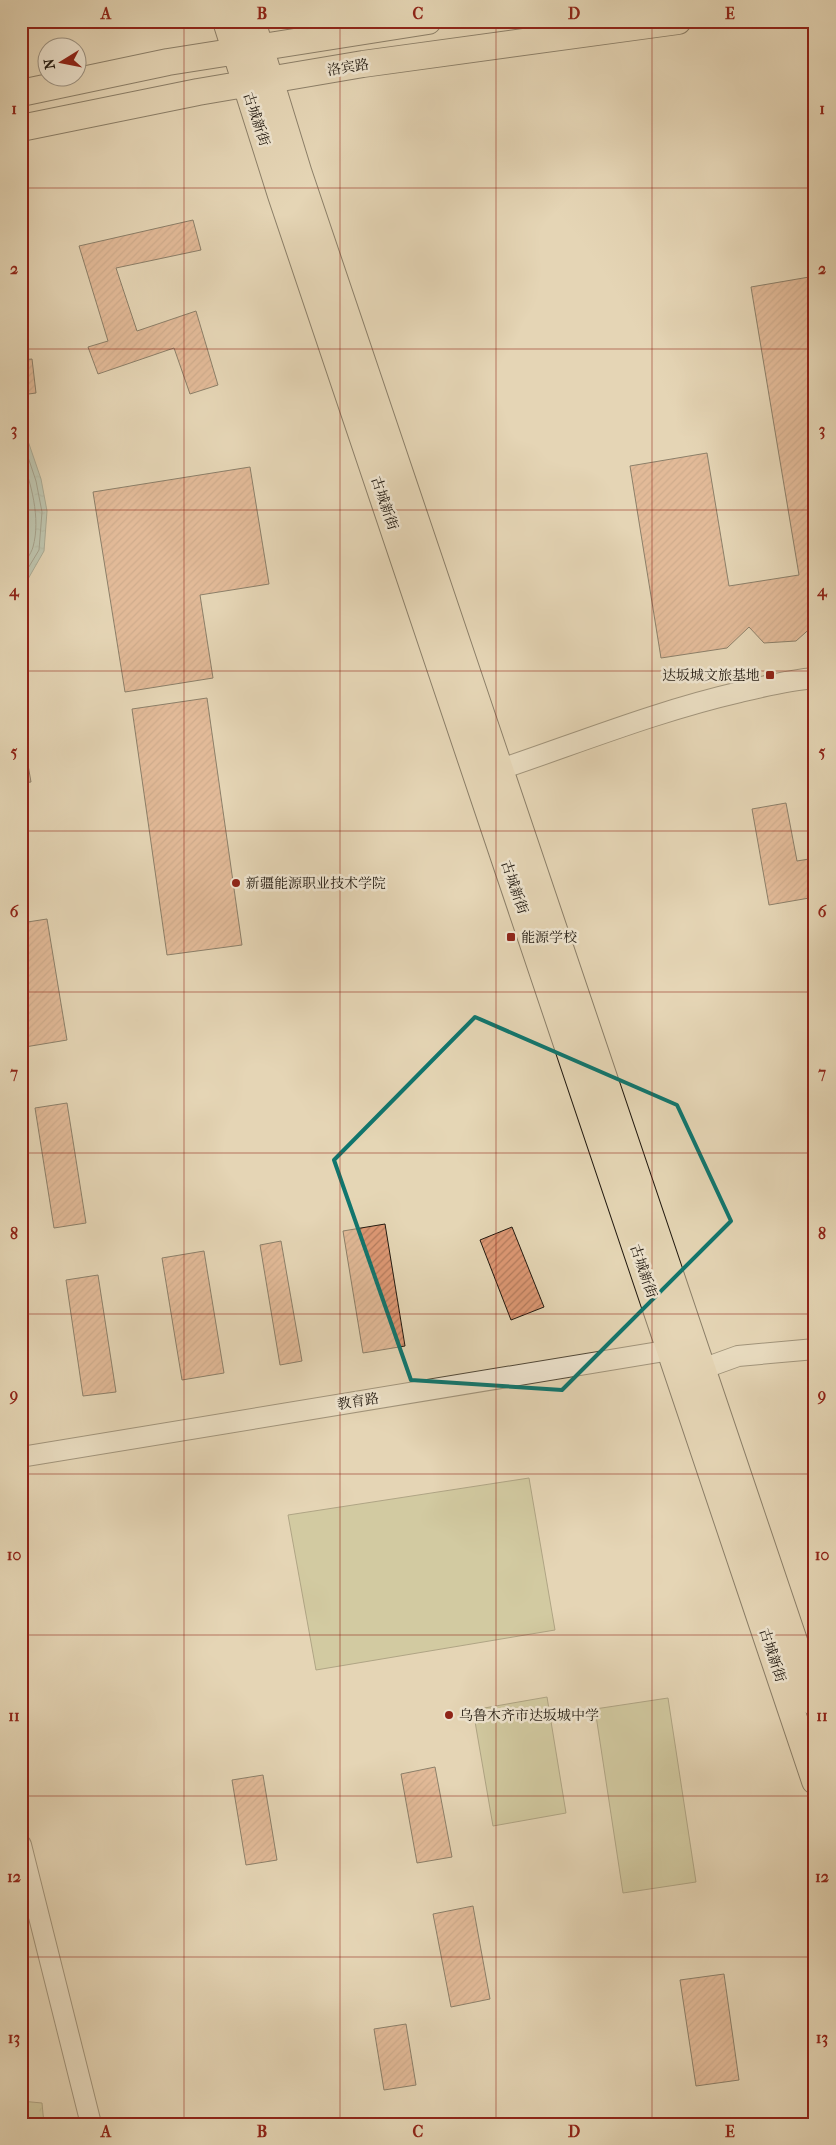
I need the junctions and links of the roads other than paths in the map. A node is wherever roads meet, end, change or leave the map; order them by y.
1 (226, 21) edge
2 (252, 21) edge
3 (428, 21) edge
4 (678, 21) edge
5 (248, 50) junction
6 (258, 82) junction
7 (21, 93) edge
8 (21, 128) edge
9 (815, 678) edge
10 (489, 773) junction
11 (815, 1349) edge
12 (689, 1355) junction
13 (21, 1457) edge
14 (815, 1703) edge
15 (815, 1780) edge
16 (21, 1844) edge
17 (91, 2124) edge

1 - 5 main road, 古城新街
2 - 5 main road, 古城新街
3 - 5 main road
4 - 6 main road, 洛宾路
5 - 6 main road, 古城新街
5 - 7 main road
6 - 8 main road, 洛宾路
6 - 10 main road, 古城新街
9 - 10 street
10 - 12 main road, 古城新街
11 - 12 street, 教育路
12 - 13 street, 教育路
12 - 14 main road, 古城新街
12 - 15 main road, 古城新街
16 - 17 street

